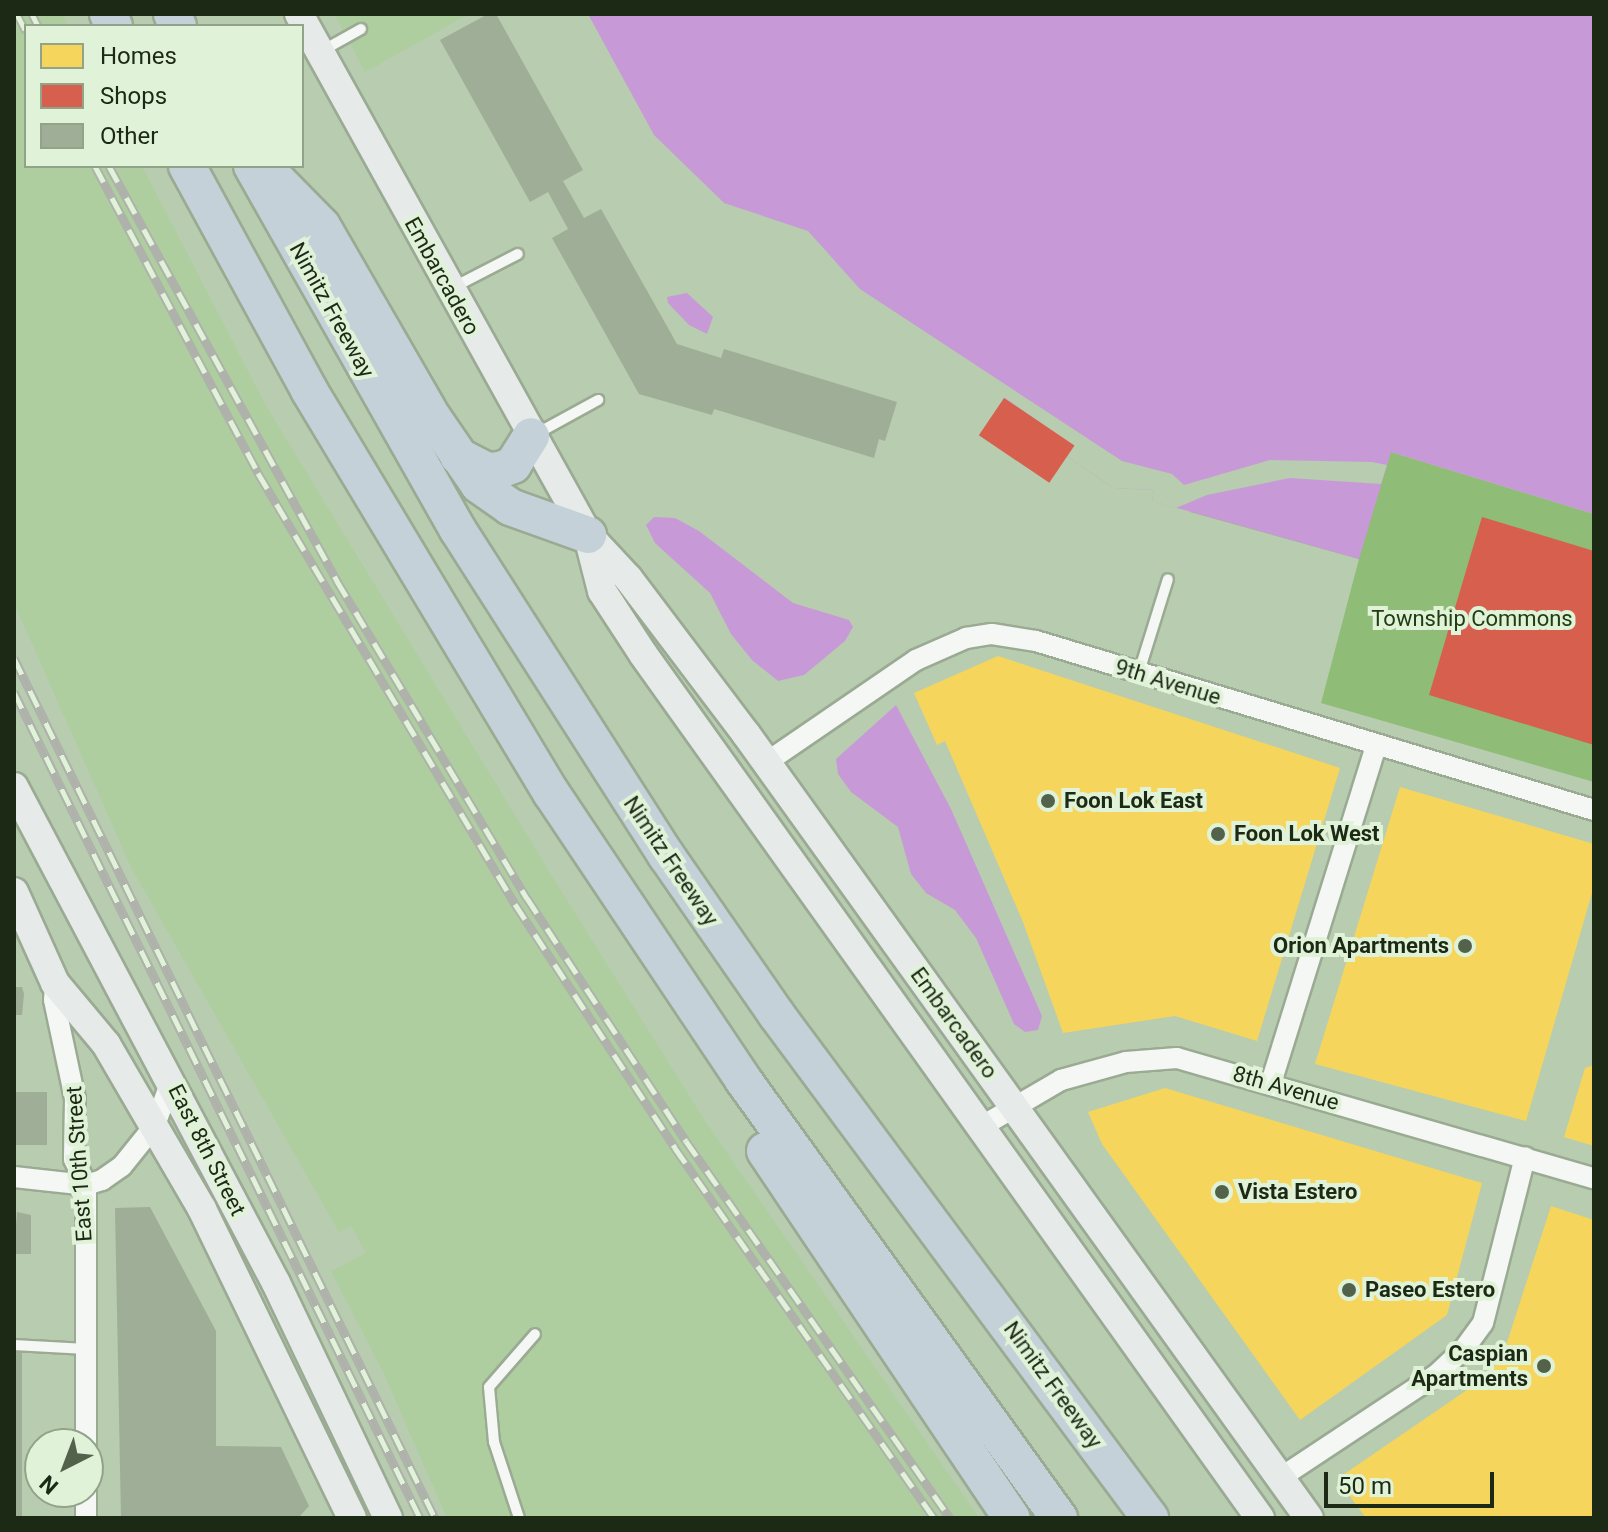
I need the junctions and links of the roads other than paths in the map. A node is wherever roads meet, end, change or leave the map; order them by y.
1 (299, 14) edge
2 (361, 29) dead end
3 (319, 53) junction
4 (188, 168) edge
5 (253, 168) edge
6 (266, 168) edge
7 (518, 254) dead end
8 (449, 290) junction
9 (598, 400) dead end
10 (531, 436) junction
11 (456, 455) junction
12 (588, 535) junction
13 (1168, 579) dead end
14 (1139, 673) junction
15 (1376, 745) junction
16 (767, 762) junction
17 (14, 787) edge
18 (1594, 810) edge
19 (606, 877) junction
20 (14, 892) edge
21 (55, 983) junction
22 (171, 1081) junction
23 (1271, 1083) junction
24 (1013, 1105) junction
25 (155, 1125) junction
26 (984, 1125) junction
27 (1525, 1157) junction
28 (14, 1177) edge
29 (1594, 1178) edge
30 (86, 1185) junction
31 (535, 1334) dead end
32 (14, 1345) edge
33 (86, 1349) junction
34 (86, 1428) edge
35 (1280, 1478) junction
36 (1054, 1511) edge
37 (352, 1518) edge
38 (388, 1518) edge
39 (519, 1518) edge
40 (1012, 1518) edge
41 (1150, 1518) edge
42 (1260, 1518) edge
43 (1309, 1518) edge

1 - 3 main road, Embarcadero
2 - 3 lane
3 - 8 main road, Embarcadero
4 - 19 highway
5 - 41 highway, Nimitz Freeway
6 - 11 highway
7 - 8 lane
8 - 10 main road, Embarcadero
9 - 10 lane
10 - 11 highway
10 - 12 main road, Embarcadero
11 - 12 highway
12 - 16 main road, Embarcadero
12 - 26 main road, Embarcadero
13 - 14 lane
14 - 15 street, 9th Avenue
14 - 16 street, 9th Avenue
15 - 18 street, 9th Avenue
15 - 23 street
16 - 24 main road, Embarcadero
17 - 22 main road, East 8th Street
19 - 36 highway
19 - 40 highway
20 - 21 main road, East 8th Street
21 - 25 main road, East 8th Street
21 - 30 street, East 10th Street
22 - 25 street
22 - 38 main road, East 8th Street
23 - 24 street, 8th Avenue
23 - 27 street, 8th Avenue
24 - 26 street, 8th Avenue
24 - 35 main road, Embarcadero
25 - 30 street
25 - 37 main road, East 8th Street
26 - 42 main road, Embarcadero
27 - 29 street, 8th Avenue
27 - 35 street
28 - 30 street
30 - 33 street, East 10th Street
31 - 39 lane
32 - 33 lane
33 - 34 street, East 10th Street
35 - 43 main road, Embarcadero

